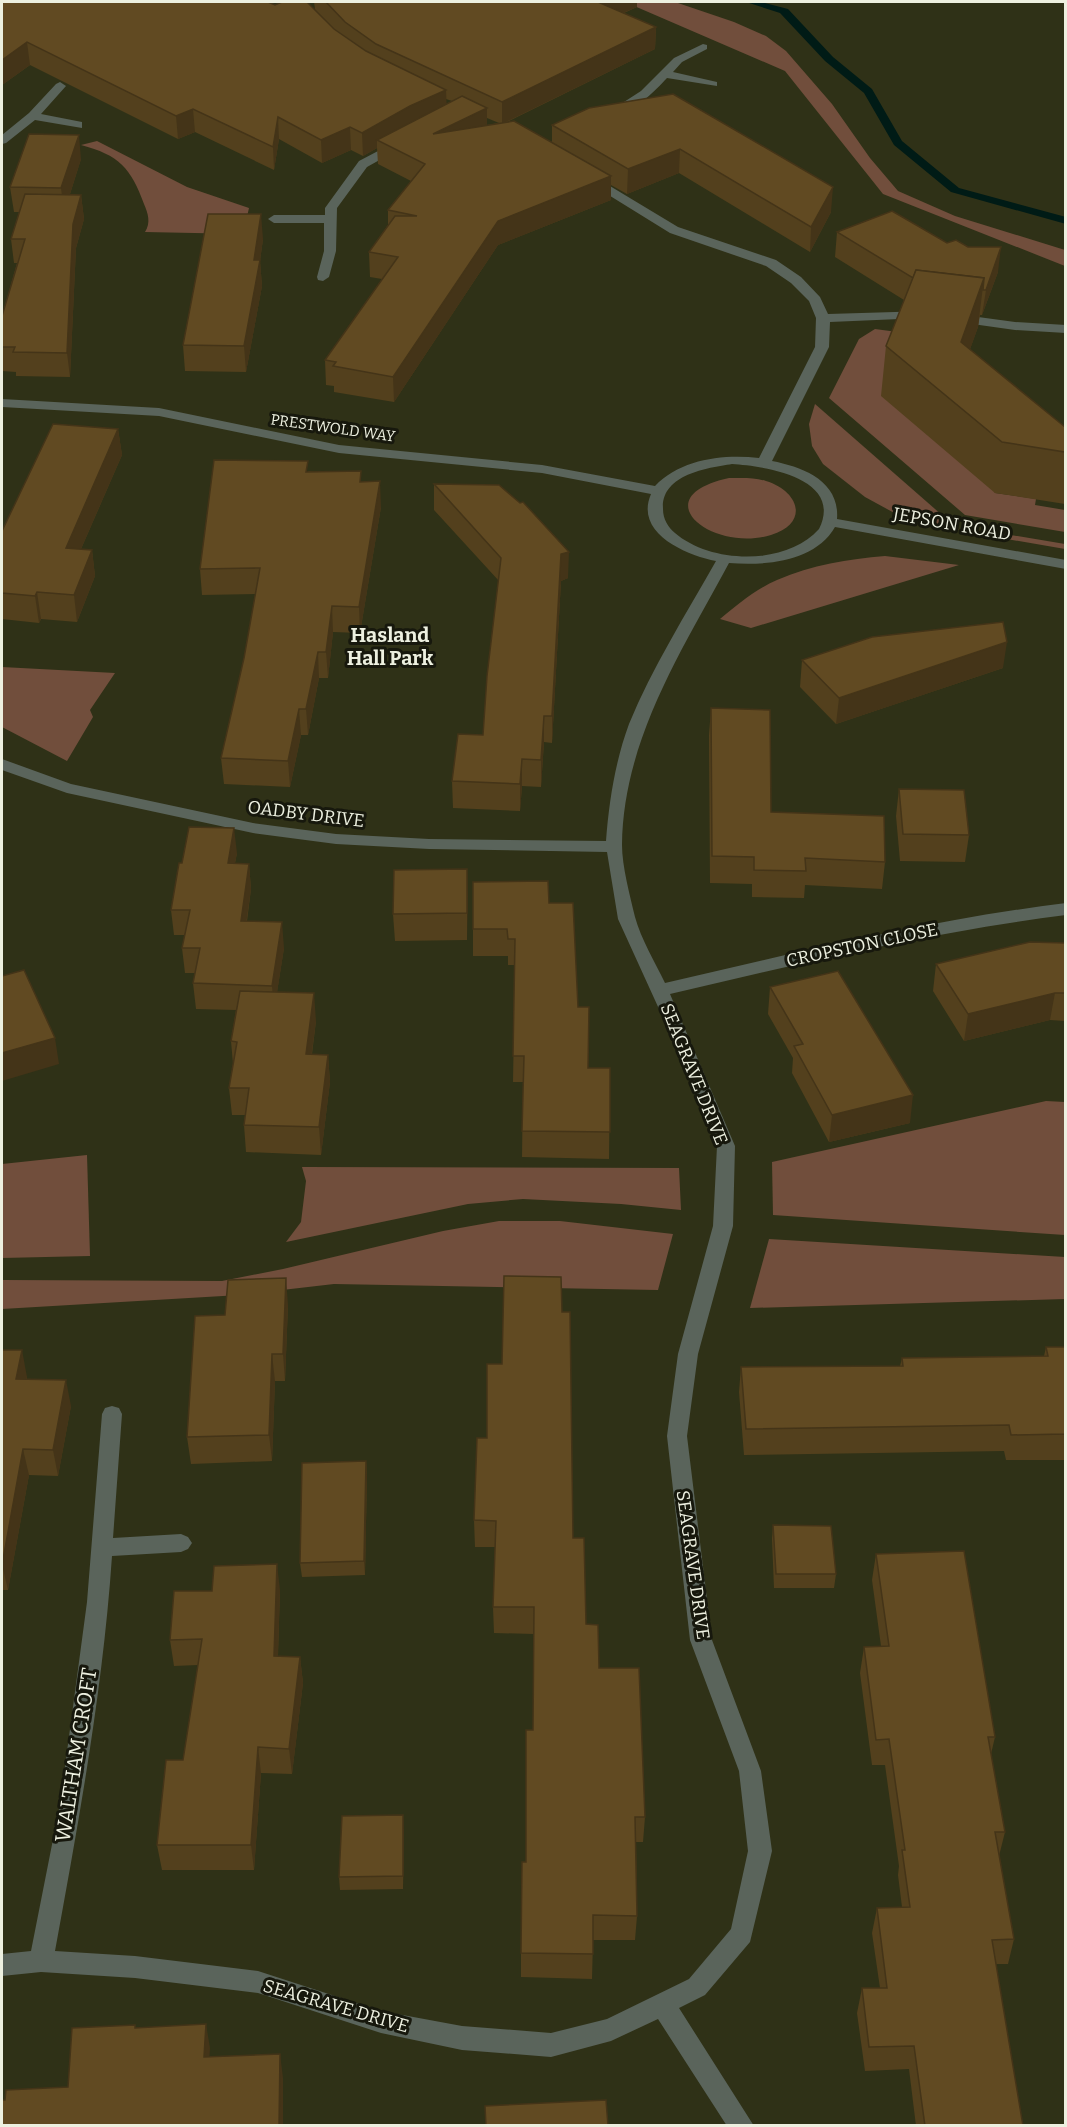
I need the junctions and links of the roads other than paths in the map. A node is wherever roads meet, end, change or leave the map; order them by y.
1 (703, 46) dead end
2 (666, 74) junction
3 (713, 84) dead end
4 (60, 86) dead end
5 (33, 116) junction
6 (605, 118) edge
7 (78, 125) dead end
8 (407, 139) edge
9 (2, 140) edge
10 (581, 172) edge
11 (274, 219) dead end
12 (331, 219) junction
13 (323, 277) dead end
14 (823, 318) junction
15 (1065, 329) edge
16 (2, 403) edge
17 (765, 462) junction
18 (659, 491) junction
19 (831, 522) junction
20 (724, 559) junction
21 (1065, 566) edge
22 (2, 764) edge
23 (614, 847) junction
24 (1065, 909) edge
25 (661, 990) junction
26 (112, 1414) dead end
27 (181, 1543) dead end
28 (101, 1548) junction
29 (41, 1962) junction
30 (2, 1965) edge
31 (663, 2005) junction
32 (742, 2126) edge

1 - 2 street
2 - 3 street
2 - 6 street
4 - 5 street
5 - 7 street
5 - 9 street
8 - 12 street
10 - 14 street
11 - 12 street
12 - 13 street
14 - 15 street
14 - 17 street
16 - 18 street, PRESTWOLD WAY
17 - 18 street
17 - 19 street
18 - 20 street
19 - 20 street
19 - 21 street, JEPSON ROAD
20 - 23 street, SEAGRAVE DRIVE
22 - 23 street, OADBY DRIVE
23 - 25 street, SEAGRAVE DRIVE
24 - 25 street, CROPSTON CLOSE
25 - 31 street, SEAGRAVE DRIVE
26 - 28 street, WALTHAM CROFT
27 - 28 street
28 - 29 street, WALTHAM CROFT
29 - 30 street, SEAGRAVE DRIVE
29 - 31 street, SEAGRAVE DRIVE
31 - 32 street

